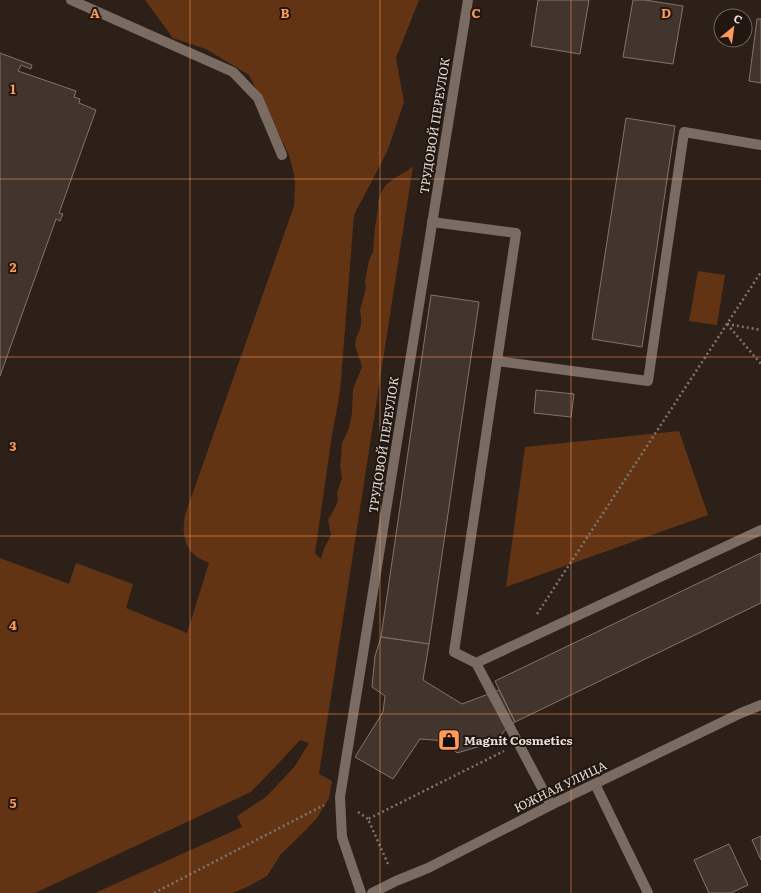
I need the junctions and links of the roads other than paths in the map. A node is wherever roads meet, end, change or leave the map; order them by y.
1 (71, 0) edge
2 (468, 0) edge
3 (761, 145) edge
4 (282, 155) dead end
5 (432, 222) junction
6 (497, 361) junction
7 (761, 530) edge
8 (476, 663) junction
9 (761, 705) edge
10 (595, 784) junction
11 (551, 805) junction
12 (361, 893) edge
13 (372, 893) edge
14 (648, 893) edge

1 - 4 street
2 - 5 street, ТРУДОВОЙ ПЕРЕУЛОК
3 - 6 street
5 - 6 street
5 - 12 street, ТРУДОВОЙ ПЕРЕУЛОК
6 - 8 street
7 - 8 street
8 - 11 street
9 - 10 street, ЮЖНАЯ УЛИЦА
10 - 11 street, ЮЖНАЯ УЛИЦА
10 - 14 street
11 - 13 street, ЮЖНАЯ УЛИЦА

